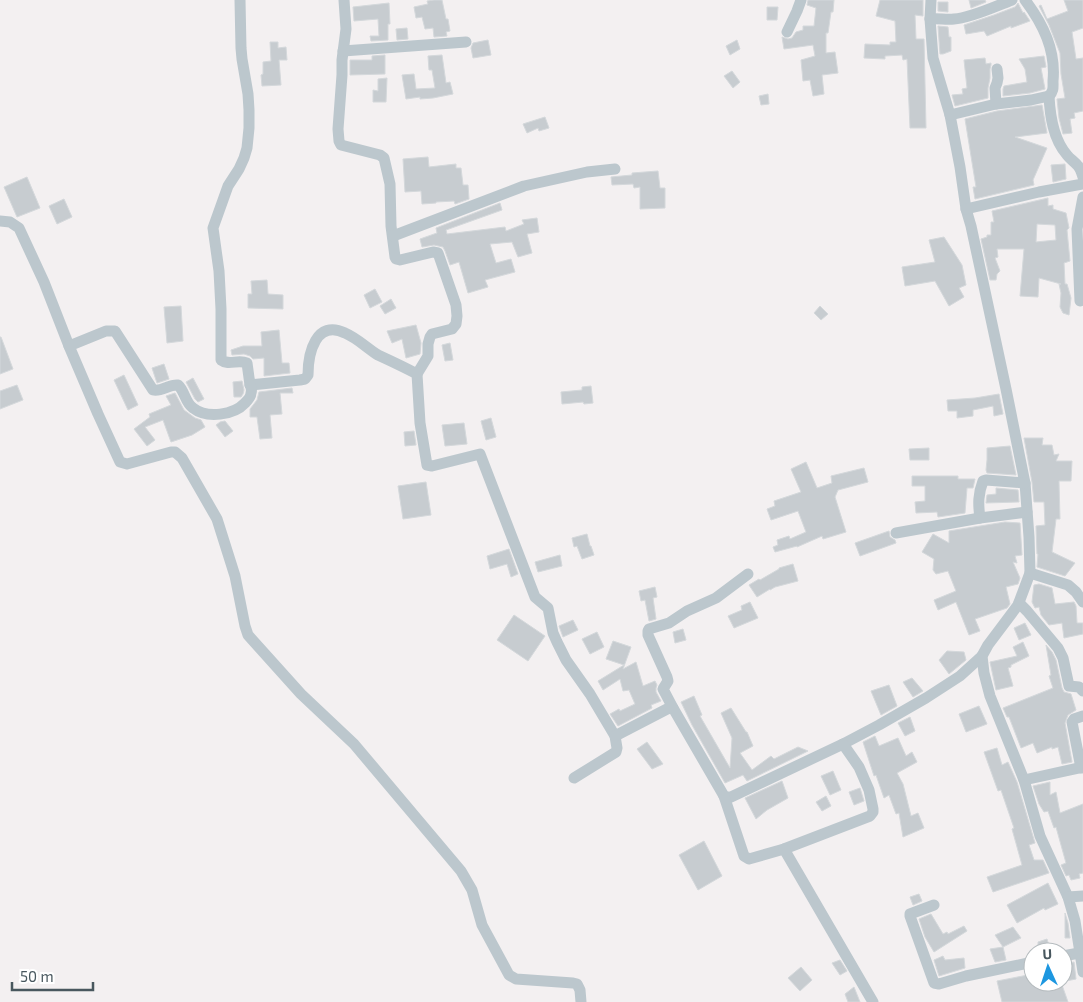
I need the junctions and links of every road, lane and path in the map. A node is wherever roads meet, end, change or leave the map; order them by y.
1 (240, 0) edge
2 (344, 0) edge
3 (801, 0) edge
4 (931, 0) edge
5 (1012, 0) edge
6 (1025, 0) edge
7 (930, 19) junction
8 (787, 32) dead end
9 (466, 42) dead end
10 (343, 51) junction
11 (997, 69) dead end
12 (1049, 96) junction
13 (996, 104) junction
14 (950, 115) junction
15 (615, 169) dead end
16 (1083, 177) edge
17 (1083, 184) edge
18 (1083, 197) edge
19 (966, 209) junction
20 (0, 220) edge
21 (1080, 229) edge
22 (392, 236) junction
23 (1080, 301) dead end
24 (70, 346) junction
25 (417, 374) junction
26 (250, 385) junction
27 (1025, 483) junction
28 (1027, 512) junction
29 (980, 518) junction
30 (896, 533) dead end
31 (748, 574) dead end
32 (1030, 574) junction
33 (1083, 602) edge
34 (1019, 603) junction
35 (982, 656) junction
36 (1083, 691) edge
37 (673, 708) junction
38 (1083, 716) edge
39 (615, 736) junction
40 (844, 744) junction
41 (1082, 768) edge
42 (574, 778) dead end
43 (1024, 780) junction
44 (724, 796) junction
45 (784, 850) junction
46 (1083, 896) edge
47 (1068, 897) junction
48 (934, 905) dead end
49 (1079, 953) junction
50 (1073, 954) edge
51 (1023, 964) edge
52 (1083, 972) edge
53 (580, 1002) edge
54 (873, 1002) edge

1 - 26 street
2 - 10 street
3 - 8 street
4 - 7 street
5 - 7 street
6 - 12 street
7 - 14 street
9 - 10 street
10 - 22 street
11 - 13 street
12 - 13 street
12 - 16 street
13 - 14 street
14 - 19 street
15 - 22 street
17 - 19 street
18 - 21 street
19 - 27 street
20 - 24 street
21 - 23 street
22 - 25 street
24 - 26 street
24 - 53 street
25 - 26 street
25 - 39 street
27 - 28 street
27 - 29 street
28 - 29 street
28 - 32 street
29 - 30 street
31 - 37 street
32 - 33 street
32 - 34 street
34 - 35 street
34 - 36 street
35 - 40 street
35 - 43 street
37 - 39 street
37 - 44 street
38 - 41 street
39 - 42 street
40 - 44 street
40 - 45 street
41 - 43 street
43 - 47 street
44 - 45 street
45 - 54 street
46 - 47 street
47 - 49 street
48 - 51 street
49 - 50 street
49 - 52 street

